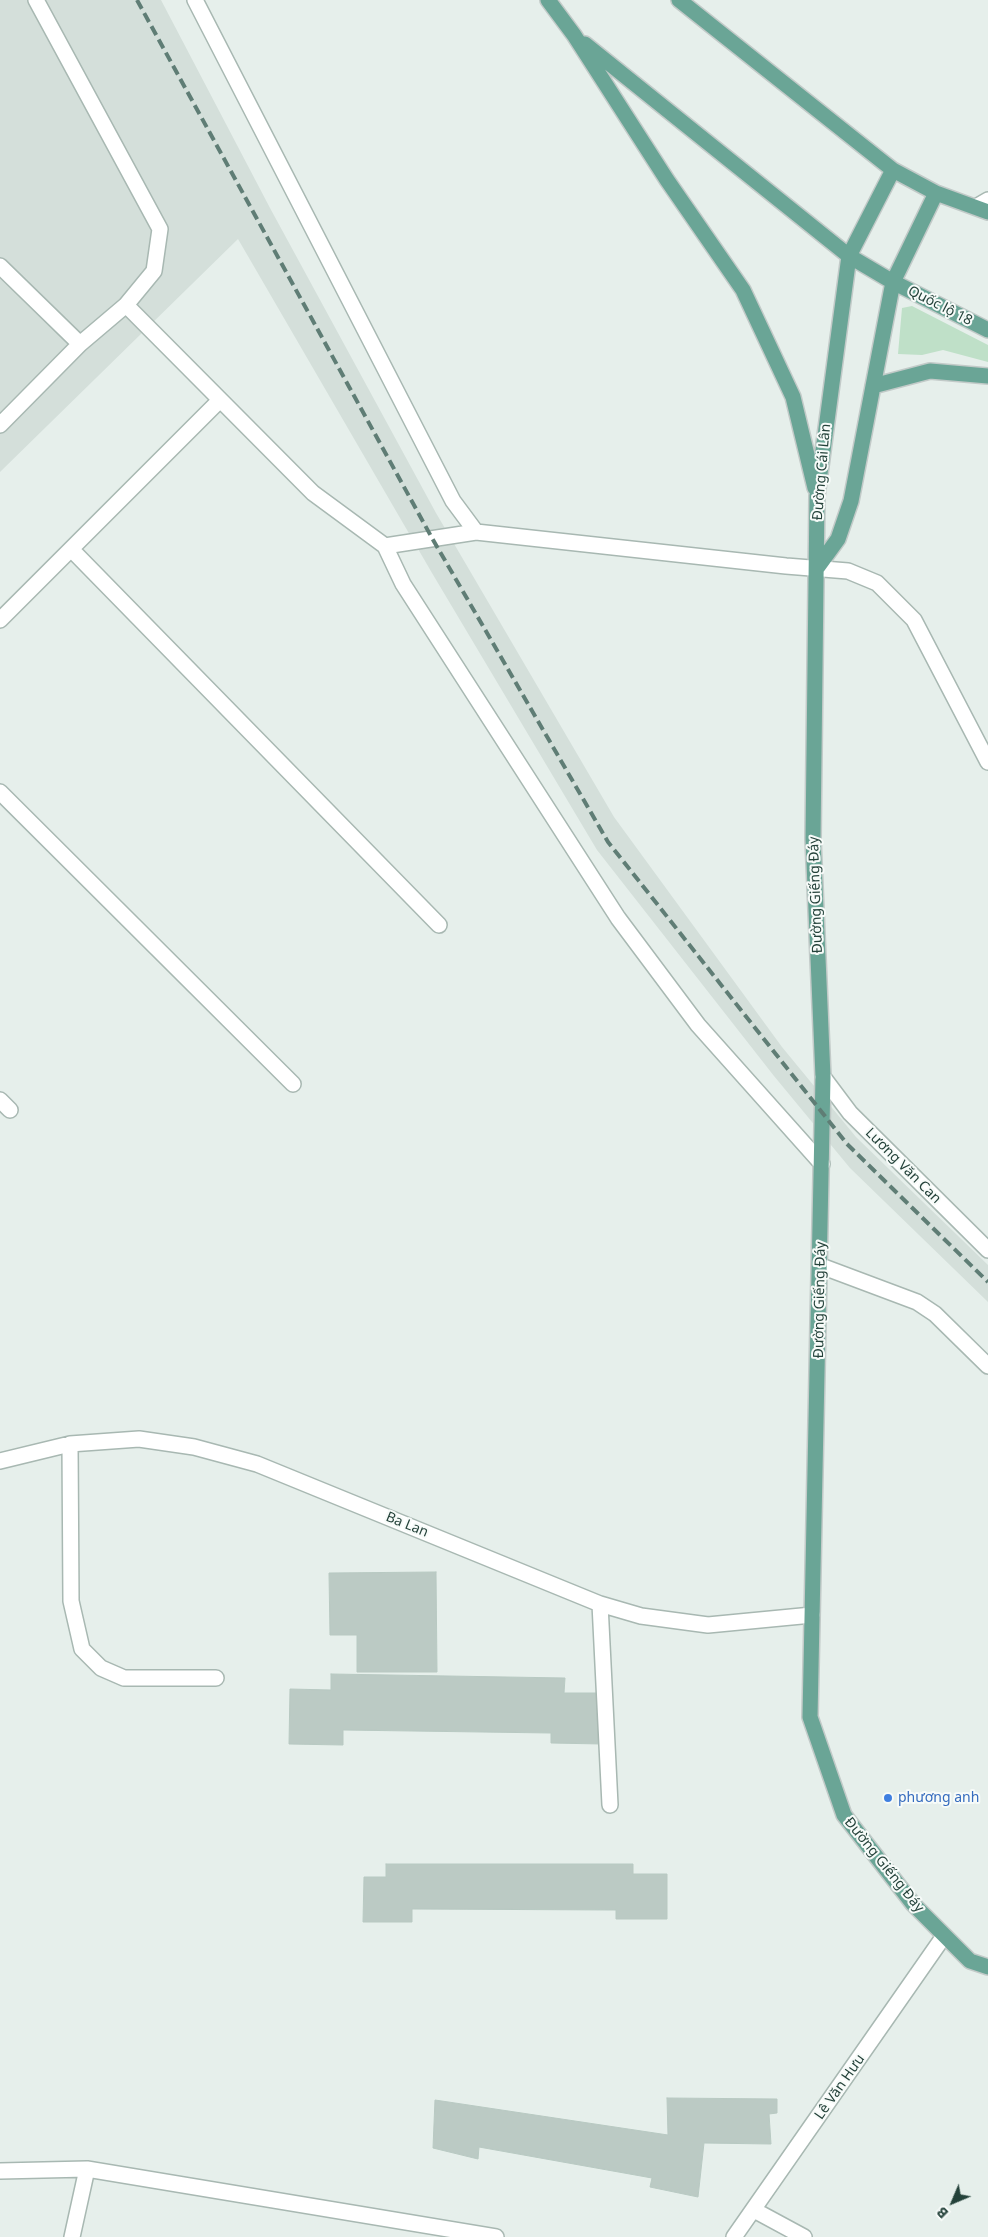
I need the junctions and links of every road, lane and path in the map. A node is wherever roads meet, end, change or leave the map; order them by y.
1 (36, 0) edge
2 (195, 0) edge
3 (548, 0) edge
4 (679, 0) edge
5 (574, 35) junction
6 (893, 170) junction
7 (936, 193) junction
8 (984, 206) edge
9 (849, 256) junction
10 (0, 266) edge
11 (892, 282) junction
12 (126, 305) junction
13 (988, 330) edge
14 (80, 344) junction
15 (988, 376) edge
16 (873, 386) junction
17 (220, 400) junction
18 (0, 425) edge
19 (817, 496) junction
20 (476, 532) junction
21 (385, 546) junction
22 (71, 549) junction
23 (817, 568) junction
24 (0, 620) edge
25 (988, 762) edge
26 (0, 792) edge
27 (439, 925) dead end
28 (823, 1077) junction
29 (293, 1084) dead end
30 (822, 1164) junction
31 (988, 1250) edge
32 (821, 1266) junction
33 (988, 1366) edge
34 (70, 1444) junction
35 (0, 1461) edge
36 (600, 1604) junction
37 (812, 1615) junction
38 (216, 1678) dead end
39 (610, 1805) dead end
40 (944, 1936) junction
41 (988, 1967) edge
42 (87, 2169) junction
43 (0, 2171) edge
44 (754, 2210) junction
45 (72, 2237) edge
46 (496, 2237) edge
47 (734, 2237) edge
48 (804, 2237) edge

1 - 12 street
2 - 20 street
3 - 5 main road
4 - 6 main road
5 - 9 main road, Quốc lộ 18
5 - 19 main road
6 - 7 main road
6 - 9 main road, Đường Cái Lân
7 - 8 main road
7 - 11 main road, Đường Cái Lân
9 - 11 main road, Quốc lộ 18
9 - 19 main road, Đường Cái Lân
10 - 14 street
11 - 13 main road, Quốc lộ 18
11 - 16 main road, Đường Cái Lân
12 - 14 street
12 - 17 street
14 - 18 street
15 - 16 main road
16 - 23 main road, Đường Cái Lân
17 - 21 street
17 - 22 street
19 - 23 main road, Đường Cái Lân
20 - 21 street
20 - 23 street
21 - 30 street
22 - 24 street
22 - 27 street
23 - 25 street
23 - 28 main road, Đường Giếng Đáy
26 - 29 street
28 - 30 main road, Đường Giếng Đáy
28 - 31 street, Lương Văn Can
30 - 32 main road, Đường Giếng Đáy
32 - 33 street
32 - 37 main road, Đường Giếng Đáy
34 - 35 street, Ba Lan
34 - 36 street, Ba Lan
34 - 38 street
36 - 37 street, Ba Lan
36 - 39 street
37 - 40 main road, Đường Giếng Đáy
40 - 41 main road, Đường Giếng Đáy
40 - 44 street, Lê Văn Hưu
42 - 43 street
42 - 45 street
42 - 46 street
44 - 47 street, Lê Văn Hưu
44 - 48 street

